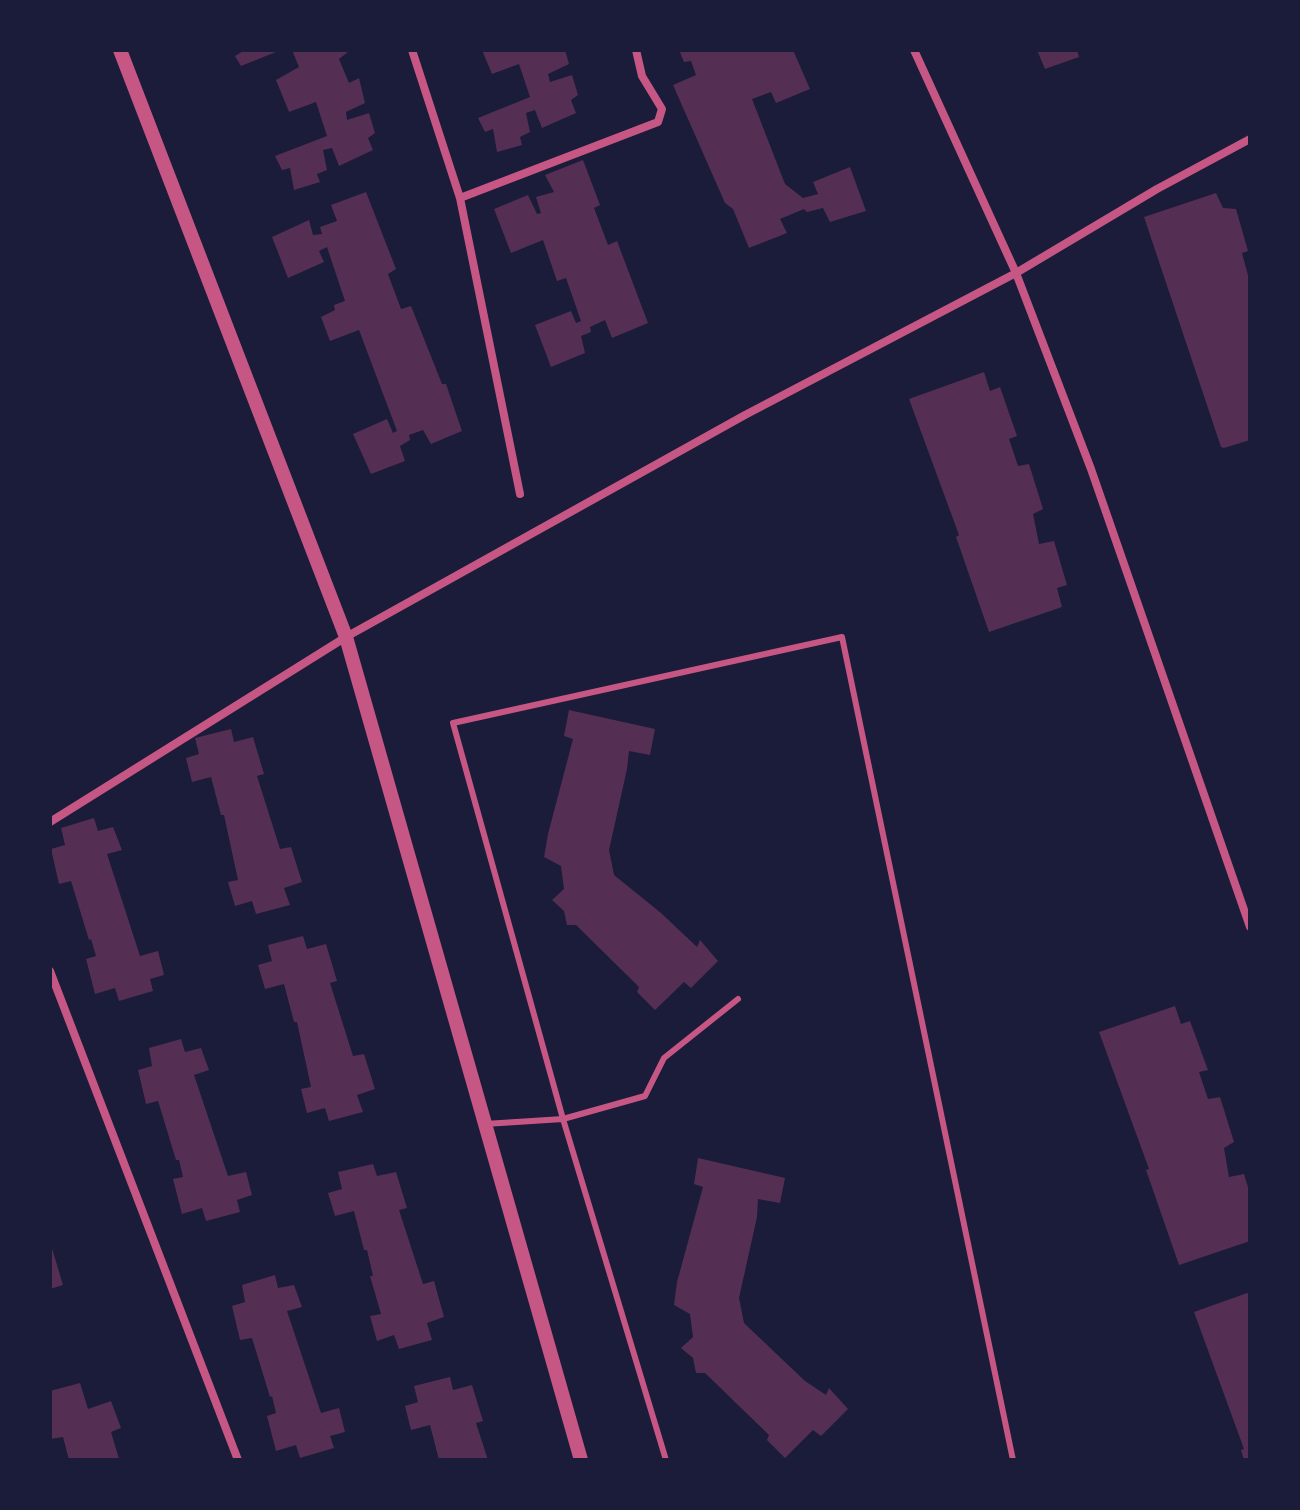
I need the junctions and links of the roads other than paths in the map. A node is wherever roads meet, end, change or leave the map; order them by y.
1 (120, 50) edge
2 (412, 50) edge
3 (636, 50) edge
4 (914, 50) edge
5 (1250, 139) edge
6 (460, 198) junction
7 (1016, 273) junction
8 (520, 494) dead end
9 (346, 637) junction
10 (50, 822) edge
11 (1250, 927) edge
12 (50, 971) edge
13 (738, 999) dead end
14 (563, 1119) junction
15 (485, 1124) junction
16 (238, 1460) edge
17 (581, 1460) edge
18 (666, 1460) edge
19 (1013, 1460) edge

1 - 9 street
2 - 6 street
3 - 6 street
4 - 7 street
5 - 7 street
6 - 8 street
7 - 9 street
7 - 11 street
9 - 10 street
9 - 15 street
12 - 16 street
13 - 14 lane
14 - 15 lane
14 - 18 lane
14 - 19 lane
15 - 17 street

